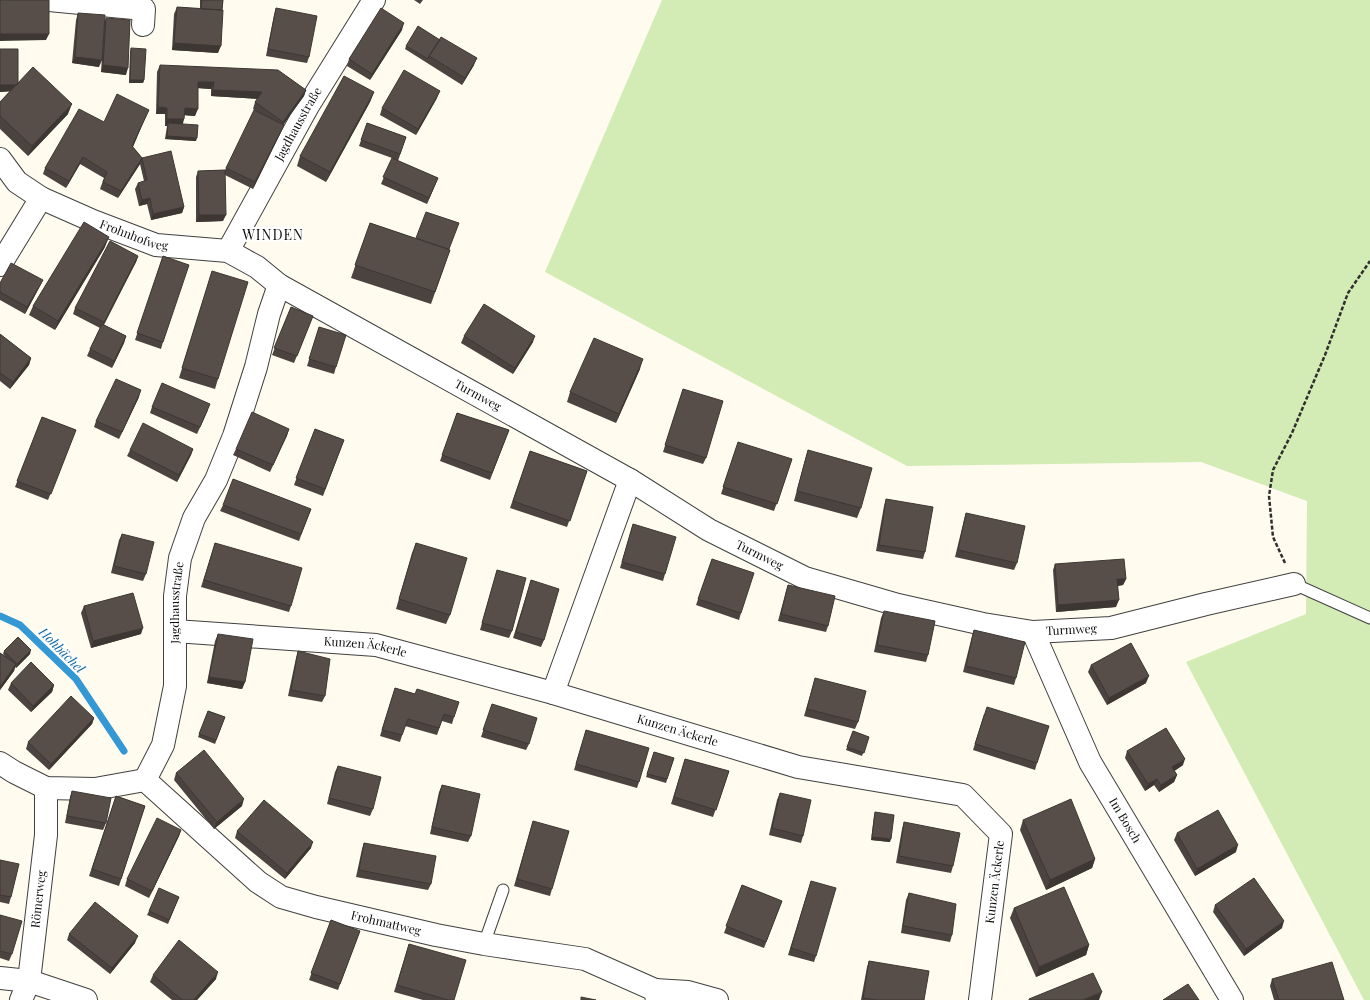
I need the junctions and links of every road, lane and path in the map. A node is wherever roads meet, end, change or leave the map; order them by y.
1 (49, 0) edge
2 (374, 0) edge
3 (143, 25) dead end
4 (0, 159) edge
5 (8, 179) edge
6 (42, 198) junction
7 (228, 251) junction
8 (1370, 261) edge
9 (0, 265) edge
10 (279, 285) junction
11 (630, 480) junction
12 (1294, 584) junction
13 (1370, 618) edge
14 (175, 632) junction
15 (1033, 632) junction
16 (552, 693) junction
17 (0, 763) edge
18 (145, 780) junction
19 (46, 788) junction
20 (503, 890) dead end
21 (484, 944) junction
22 (0, 978) edge
23 (25, 990) edge
24 (656, 995) edge
25 (86, 1000) edge
26 (717, 1000) edge
27 (980, 1000) edge
28 (1232, 1000) edge

1 - 3 street
2 - 7 street, Jagdhausstraße
4 - 5 street, Frohnhofweg
5 - 6 street, Frohnhofweg
6 - 7 street, Frohnhofweg
6 - 9 street
7 - 10 street, Frohnhofweg
8 - 12 path
10 - 11 street, Turmweg
10 - 14 street, Jagdhausstraße
11 - 15 street, Turmweg
11 - 16 street
12 - 13 lane
12 - 15 street, Turmweg
14 - 16 street, Kunzen Äckerle
14 - 18 street, Jagdhausstraße
15 - 28 street, Im Bosch
16 - 27 street, Kunzen Äckerle
17 - 19 street
18 - 19 street
18 - 21 street, Frohmattweg
19 - 23 street, Römerweg
20 - 21 lane
21 - 24 street, Frohmattweg
22 - 23 street
23 - 25 street
24 - 26 street

